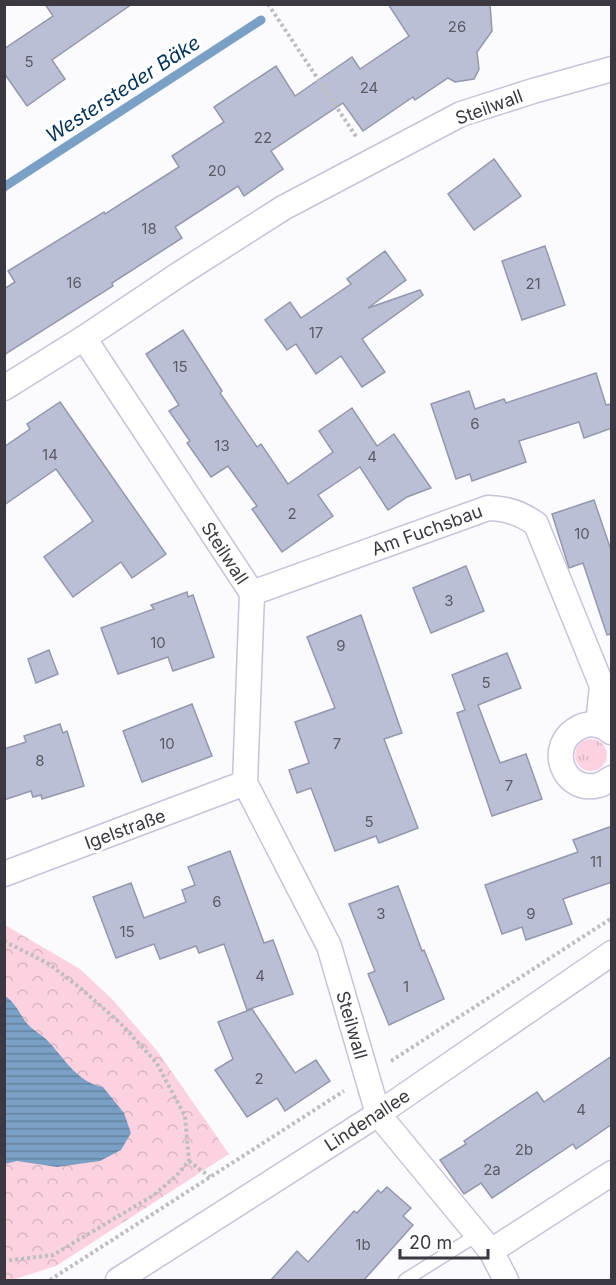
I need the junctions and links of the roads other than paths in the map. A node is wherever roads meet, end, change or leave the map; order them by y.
1 (612, 69) edge
2 (84, 338) junction
3 (4, 388) edge
4 (252, 593) junction
5 (605, 729) edge
6 (612, 778) edge
7 (245, 783) junction
8 (4, 874) edge
9 (612, 953) edge
10 (378, 1114) junction
11 (612, 1173) edge
12 (484, 1243) junction
13 (118, 1281) edge
14 (405, 1281) edge
15 (506, 1281) edge

1 - 2 street, Steilwall
2 - 3 street
2 - 4 street, Steilwall
4 - 5 street, Am Fuchsbau
4 - 7 street, Steilwall
5 - 6 street, Am Fuchsbau
7 - 8 street, Igelstraße
7 - 10 street, Steilwall
9 - 10 street, Lindenallee
10 - 12 street
10 - 13 street, Lindenallee
11 - 12 street
12 - 14 lane
12 - 15 street

